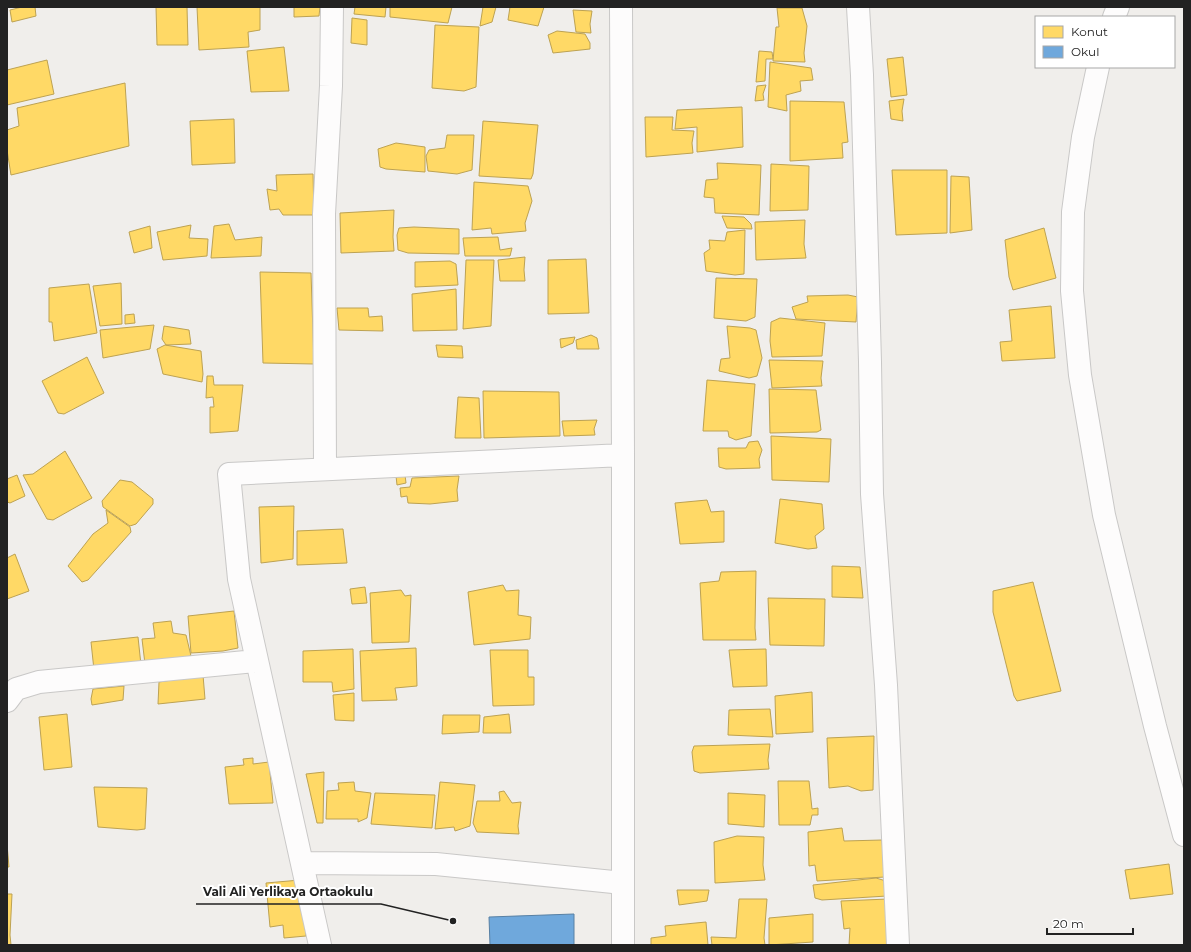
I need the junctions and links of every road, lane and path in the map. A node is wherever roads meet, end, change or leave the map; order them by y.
1 (332, 7) edge
2 (621, 7) edge
3 (858, 7) edge
4 (1098, 68) edge
5 (623, 455) junction
6 (325, 470) junction
7 (256, 661) junction
8 (7, 701) edge
9 (1184, 836) edge
10 (302, 863) junction
11 (623, 883) junction
12 (320, 945) edge
13 (623, 945) edge
14 (898, 945) edge

1 - 6 street
2 - 5 street
3 - 14 street
4 - 9 street
5 - 6 street
5 - 11 street
6 - 7 street
7 - 8 street
7 - 10 street
10 - 11 street
10 - 12 street
11 - 13 street

